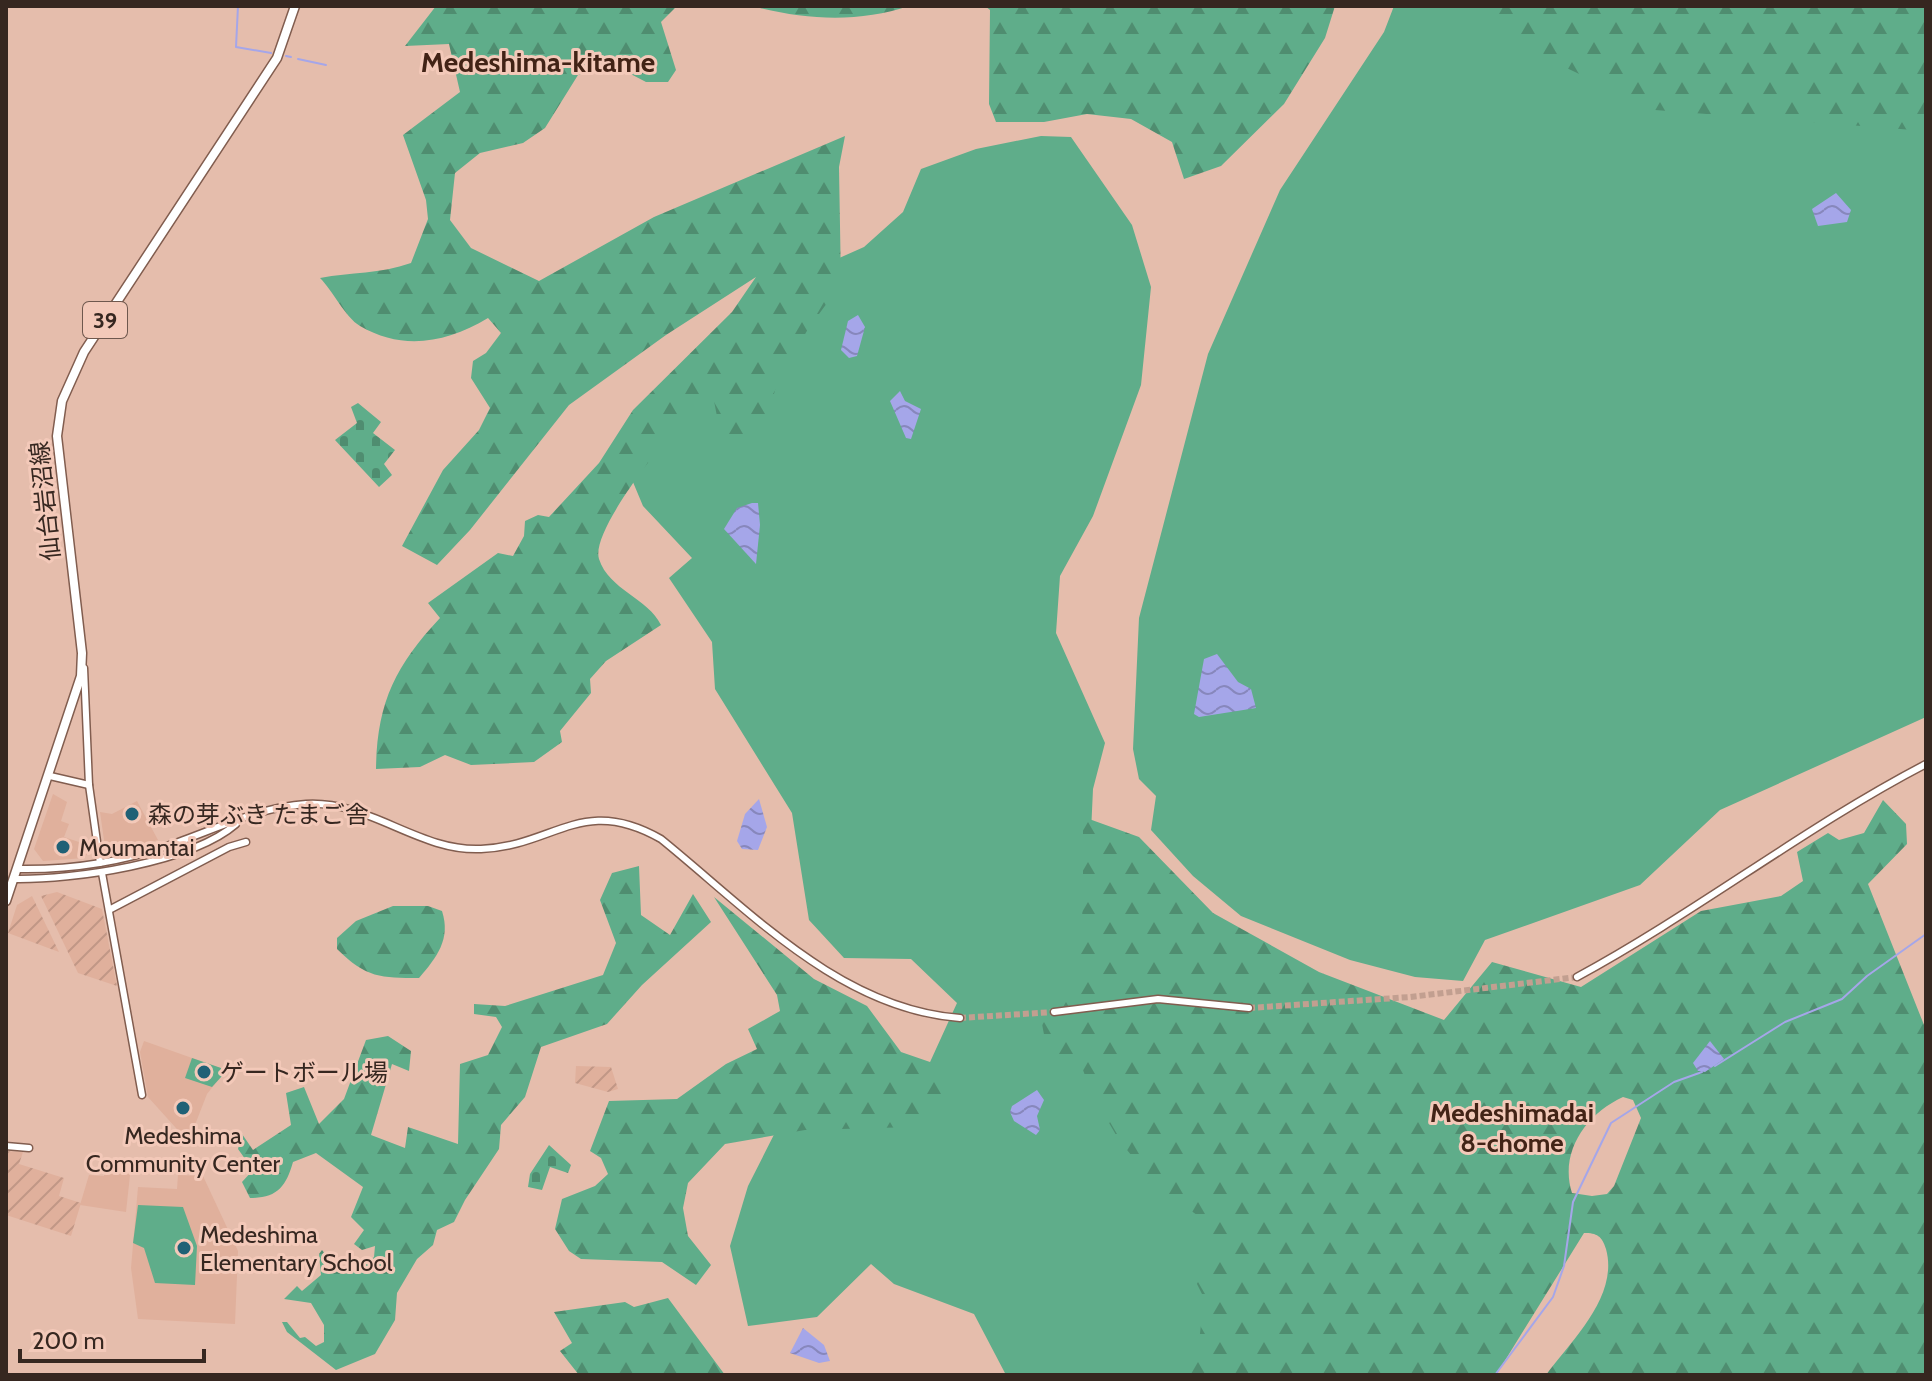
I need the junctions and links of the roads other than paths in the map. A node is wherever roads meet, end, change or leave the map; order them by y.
1 (295, 6) edge
2 (82, 653) junction
3 (1926, 764) edge
4 (50, 776) junction
5 (89, 785) junction
6 (239, 821) junction
7 (246, 842) dead end
8 (100, 863) junction
9 (6, 868) edge
10 (17, 869) junction
11 (102, 873) junction
12 (10, 879) edge
13 (6, 901) edge
14 (109, 910) junction
15 (1577, 977) tunnel mouth
16 (1249, 1008) tunnel mouth
17 (1054, 1012) tunnel mouth
18 (960, 1018) tunnel mouth
19 (142, 1095) dead end
20 (6, 1146) edge
21 (29, 1148) dead end

1 - 2 main road, 仙台岩沼線 / 39
2 - 4 main road, 仙台岩沼線 / 39
2 - 5 street
3 - 15 street
4 - 5 street
4 - 10 main road, 仙台岩沼線 / 39
5 - 8 street
6 - 8 street
6 - 11 street
6 - 18 street
7 - 14 street
8 - 10 street
9 - 10 main road
10 - 12 main road, 仙台岩沼線 / 39
11 - 12 street
11 - 14 street
12 - 13 main road, 仙台岩沼線 / 39
14 - 19 street
16 - 17 street
20 - 21 street

